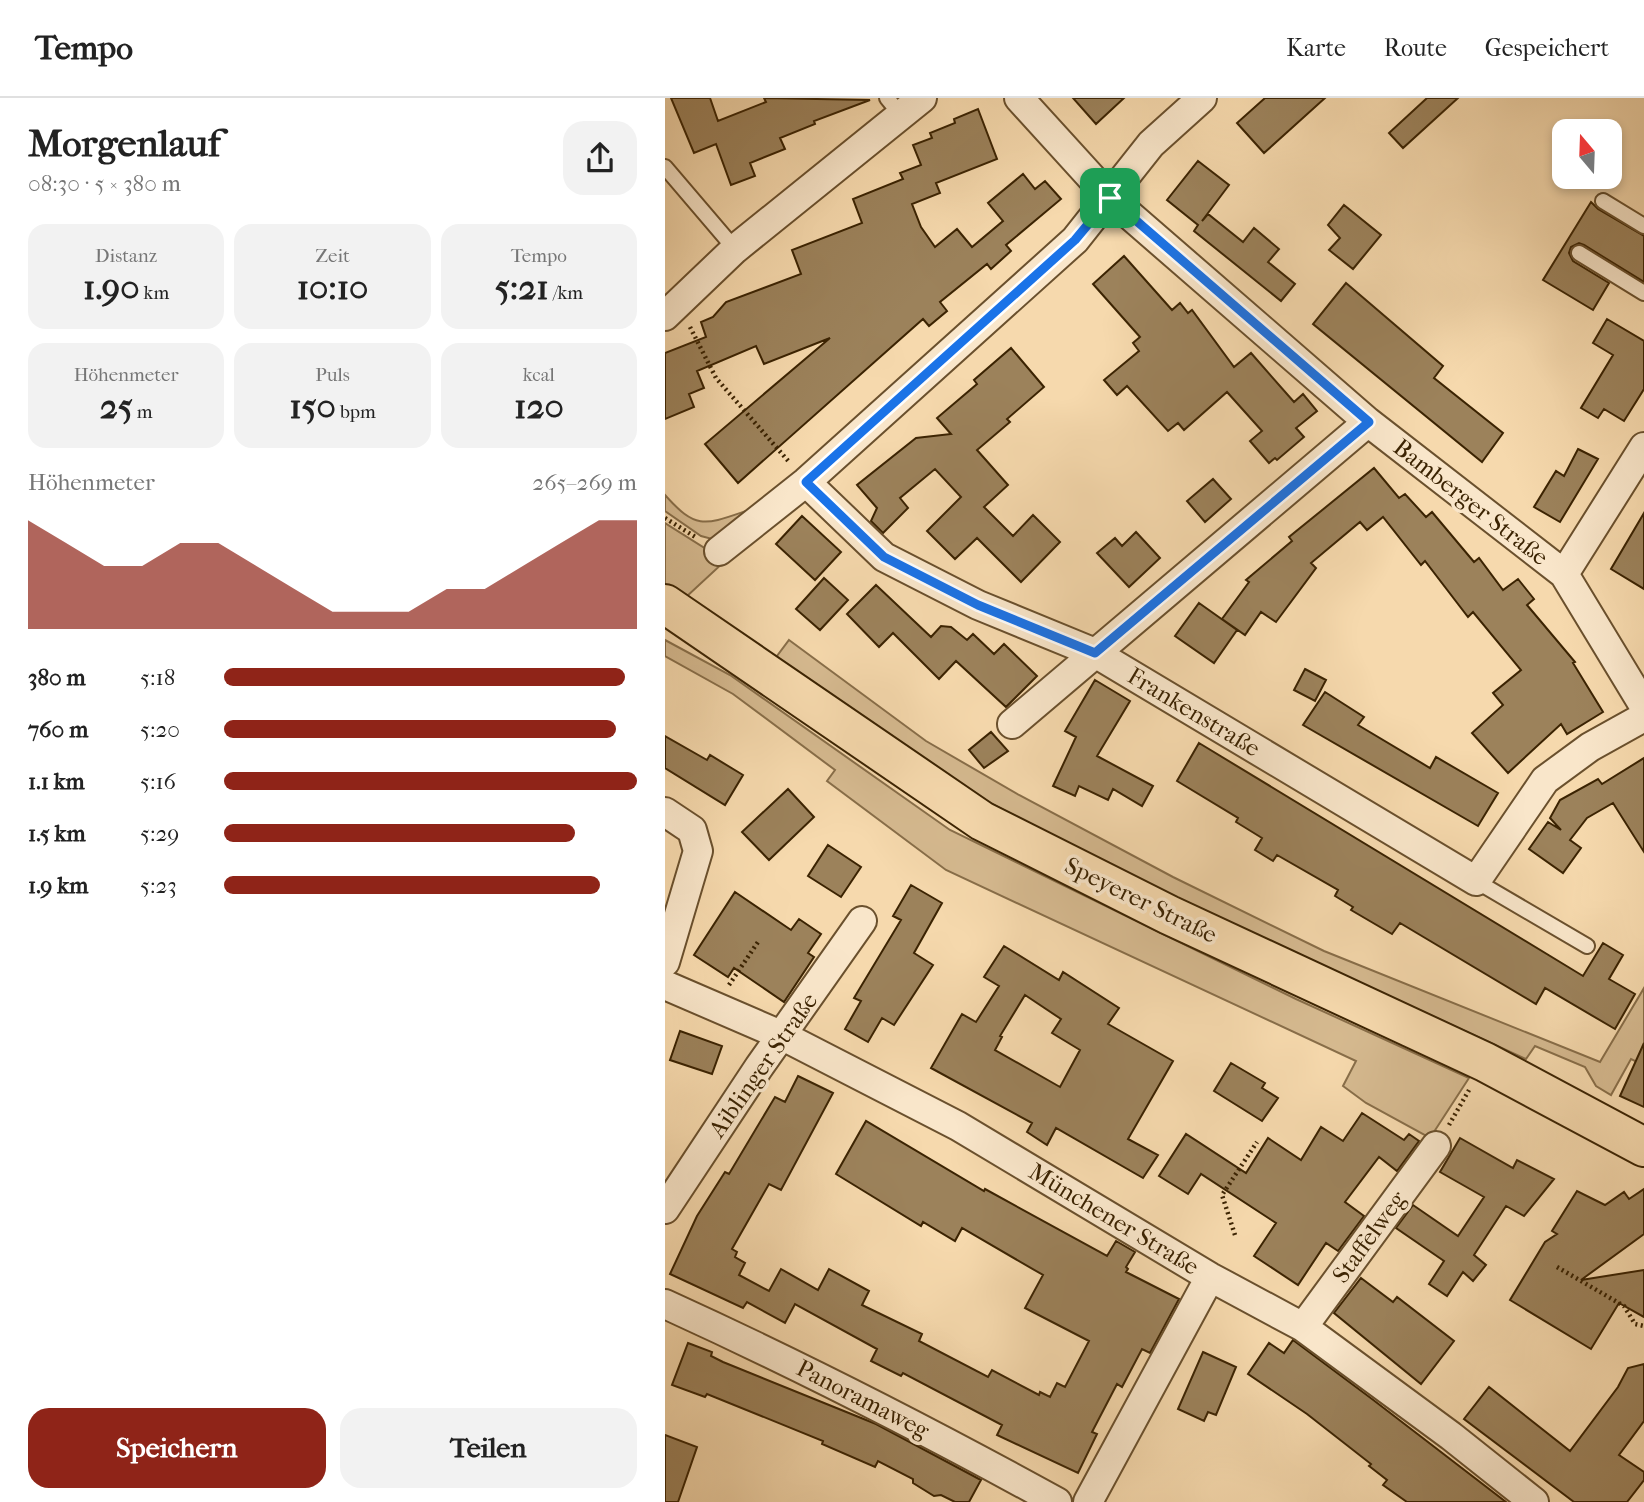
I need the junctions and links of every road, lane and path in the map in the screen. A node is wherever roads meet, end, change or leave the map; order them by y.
1 (1019, 98) edge
2 (1202, 98) edge
3 (903, 104) edge
4 (665, 167) edge
5 (1110, 198) junction
6 (1603, 201) dead end
7 (1644, 226) edge
8 (735, 249) junction
9 (1579, 253) dead end
10 (1644, 293) edge
11 (672, 310) edge
12 (1369, 422) junction
13 (1644, 447) edge
14 (806, 482) junction
15 (665, 518) edge
16 (719, 551) joint
17 (1564, 574) junction
18 (665, 604) edge
19 (1095, 653) junction
20 (1644, 706) edge
21 (1644, 717) edge
22 (1012, 724) dead end
23 (665, 812) edge
24 (1476, 881) junction
25 (862, 921) dead end
26 (758, 942) dead end
27 (1587, 946) dead end
28 (665, 962) edge
29 (665, 985) edge
30 (715, 1006) junction
31 (783, 1036) junction
32 (1485, 1062) junction
33 (1257, 1142) dead end
34 (1436, 1146) joint
35 (1644, 1147) edge
36 (665, 1209) edge
37 (1235, 1235) dead end
38 (1557, 1266) dead end
39 (1210, 1277) junction
40 (665, 1304) edge
41 (1644, 1326) edge
42 (1303, 1327) junction
43 (1057, 1502) edge
44 (1088, 1502) edge
45 (1534, 1502) edge

1 - 5 street, Bamberger Straße
2 - 5 street
3 - 8 street
4 - 8 lane
5 - 12 street, Bamberger Straße
5 - 14 street
6 - 7 lane
8 - 11 street
9 - 10 lane
11 - 14 path
12 - 17 street, Bamberger Straße
12 - 19 street
13 - 17 street
14 - 16 street
14 - 19 street, Frankenstraße
15 - 16 path
17 - 20 street, Bamberger Straße
18 - 32 main road, Speyerer Straße
19 - 22 street
19 - 24 street, Frankenstraße
21 - 24 street
23 - 28 street
24 - 27 lane, Frankenstraße
25 - 31 street, Aiblinger Straße
26 - 30 path
29 - 30 street, Münchener Straße
30 - 31 street, Münchener Straße
31 - 36 street, Aiblinger Straße
31 - 39 street, Münchener Straße
32 - 34 path
32 - 35 main road, Speyerer Straße
33 - 37 path
34 - 42 street, Staffelweg
38 - 41 path
39 - 42 street, Münchener Straße
39 - 44 street
40 - 43 street, Panoramaweg
42 - 45 street, Münchener Straße

